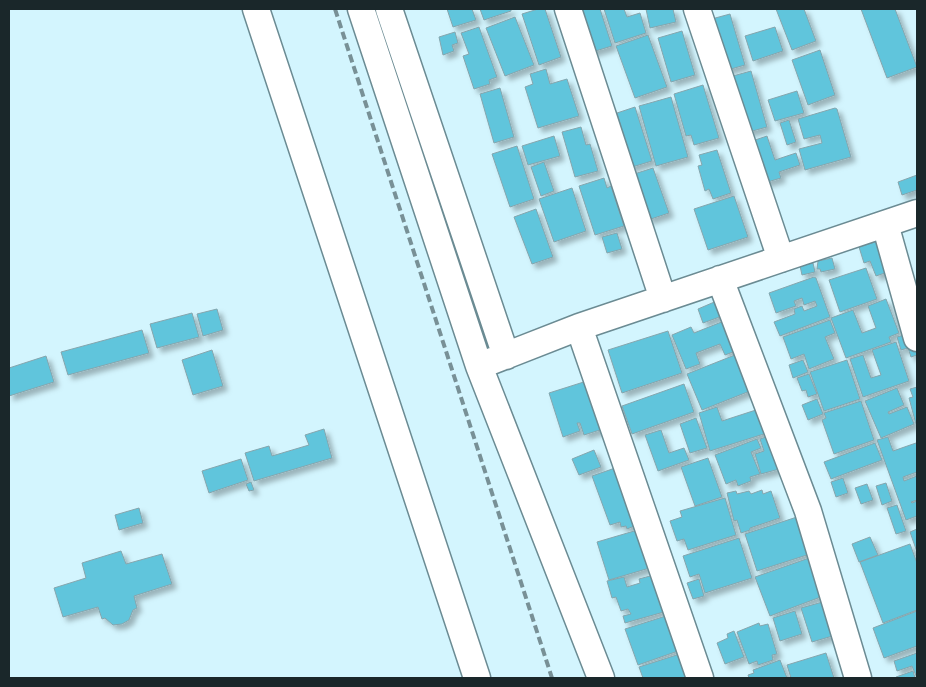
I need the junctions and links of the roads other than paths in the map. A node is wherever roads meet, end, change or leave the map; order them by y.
1 (256, 9) edge
2 (361, 9) edge
3 (389, 9) edge
4 (568, 9) edge
5 (696, 9) edge
6 (917, 213) edge
7 (885, 224) junction
8 (781, 259) junction
9 (720, 280) junction
10 (663, 299) junction
11 (579, 327) junction
12 (917, 338) edge
13 (506, 356) junction
14 (479, 366) junction
15 (477, 678) edge
16 (601, 678) edge
17 (700, 678) edge
18 (858, 678) edge

1 - 15 street
2 - 14 street
3 - 13 street
4 - 10 street
5 - 8 street
6 - 7 street
7 - 8 street
7 - 12 street
8 - 9 street
9 - 10 street
9 - 18 street
10 - 11 street
11 - 13 street
11 - 17 street
13 - 14 street
14 - 16 street

